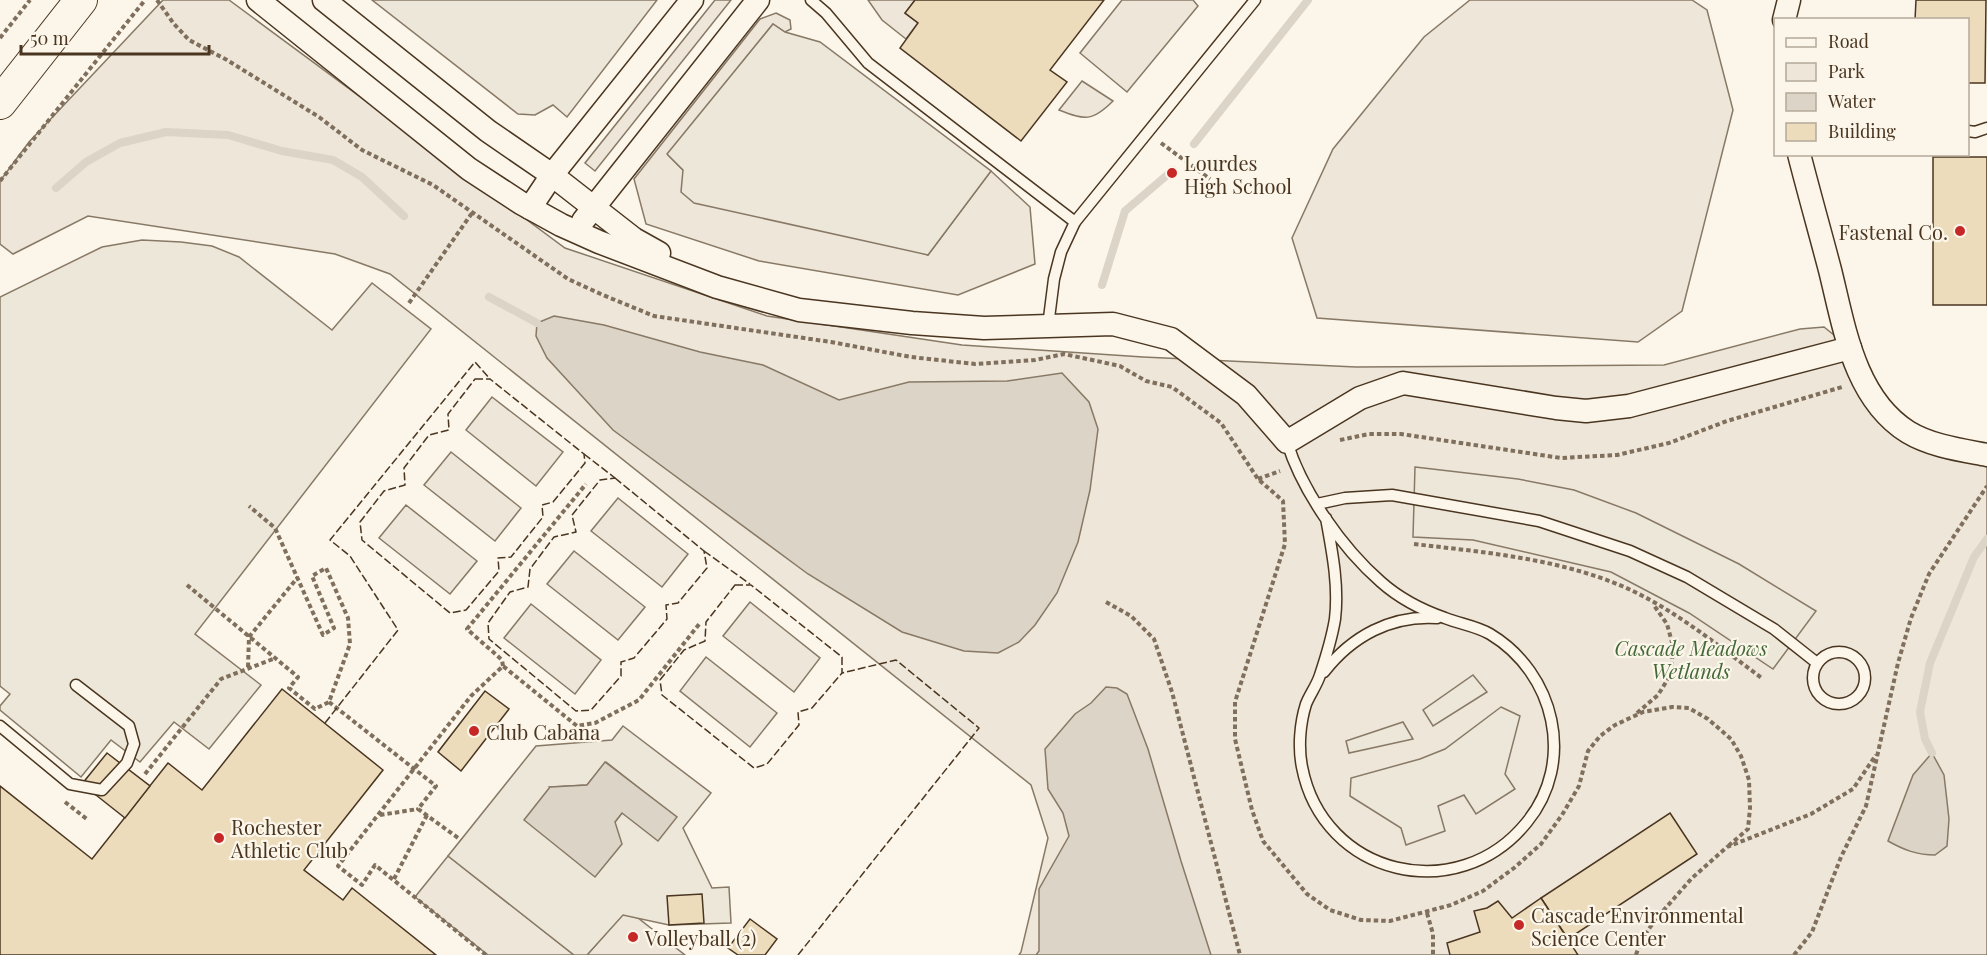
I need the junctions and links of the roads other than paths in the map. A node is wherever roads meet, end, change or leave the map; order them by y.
1 (81, 0) edge
2 (258, 0) edge
3 (324, 0) edge
4 (692, 0) edge
5 (758, 0) edge
6 (811, 0) edge
7 (1255, 0) edge
8 (1789, 0) edge
9 (1784, 18) edge
10 (0, 103) edge
11 (1987, 128) edge
12 (1969, 131) edge
13 (1800, 156) edge
14 (552, 175) junction
15 (530, 208) junction
16 (594, 209) junction
17 (1075, 222) junction
18 (574, 231) junction
19 (717, 287) junction
20 (1048, 326) junction
21 (1850, 348) junction
22 (1287, 442) junction
23 (1987, 455) edge
24 (1317, 504) junction
25 (1326, 518) junction
26 (1446, 619) junction
27 (1817, 663) junction
28 (1320, 677) junction
29 (76, 685) dead end
30 (0, 726) edge

1 - 10 main road
2 - 15 street
3 - 14 street
4 - 14 street
5 - 16 street
6 - 17 lane
7 - 17 lane
8 - 9 street
11 - 12 lane
13 - 21 street
14 - 15 street
14 - 16 street
15 - 18 street
16 - 18 street
16 - 19 street
17 - 20 lane
18 - 19 street
19 - 20 street
20 - 22 street
21 - 22 street
21 - 23 street
22 - 24 lane
24 - 25 lane
24 - 27 lane
25 - 26 lane
25 - 28 lane
26 - 28 lane
26 - 28 lane
27 - 27 lane
29 - 30 lane

